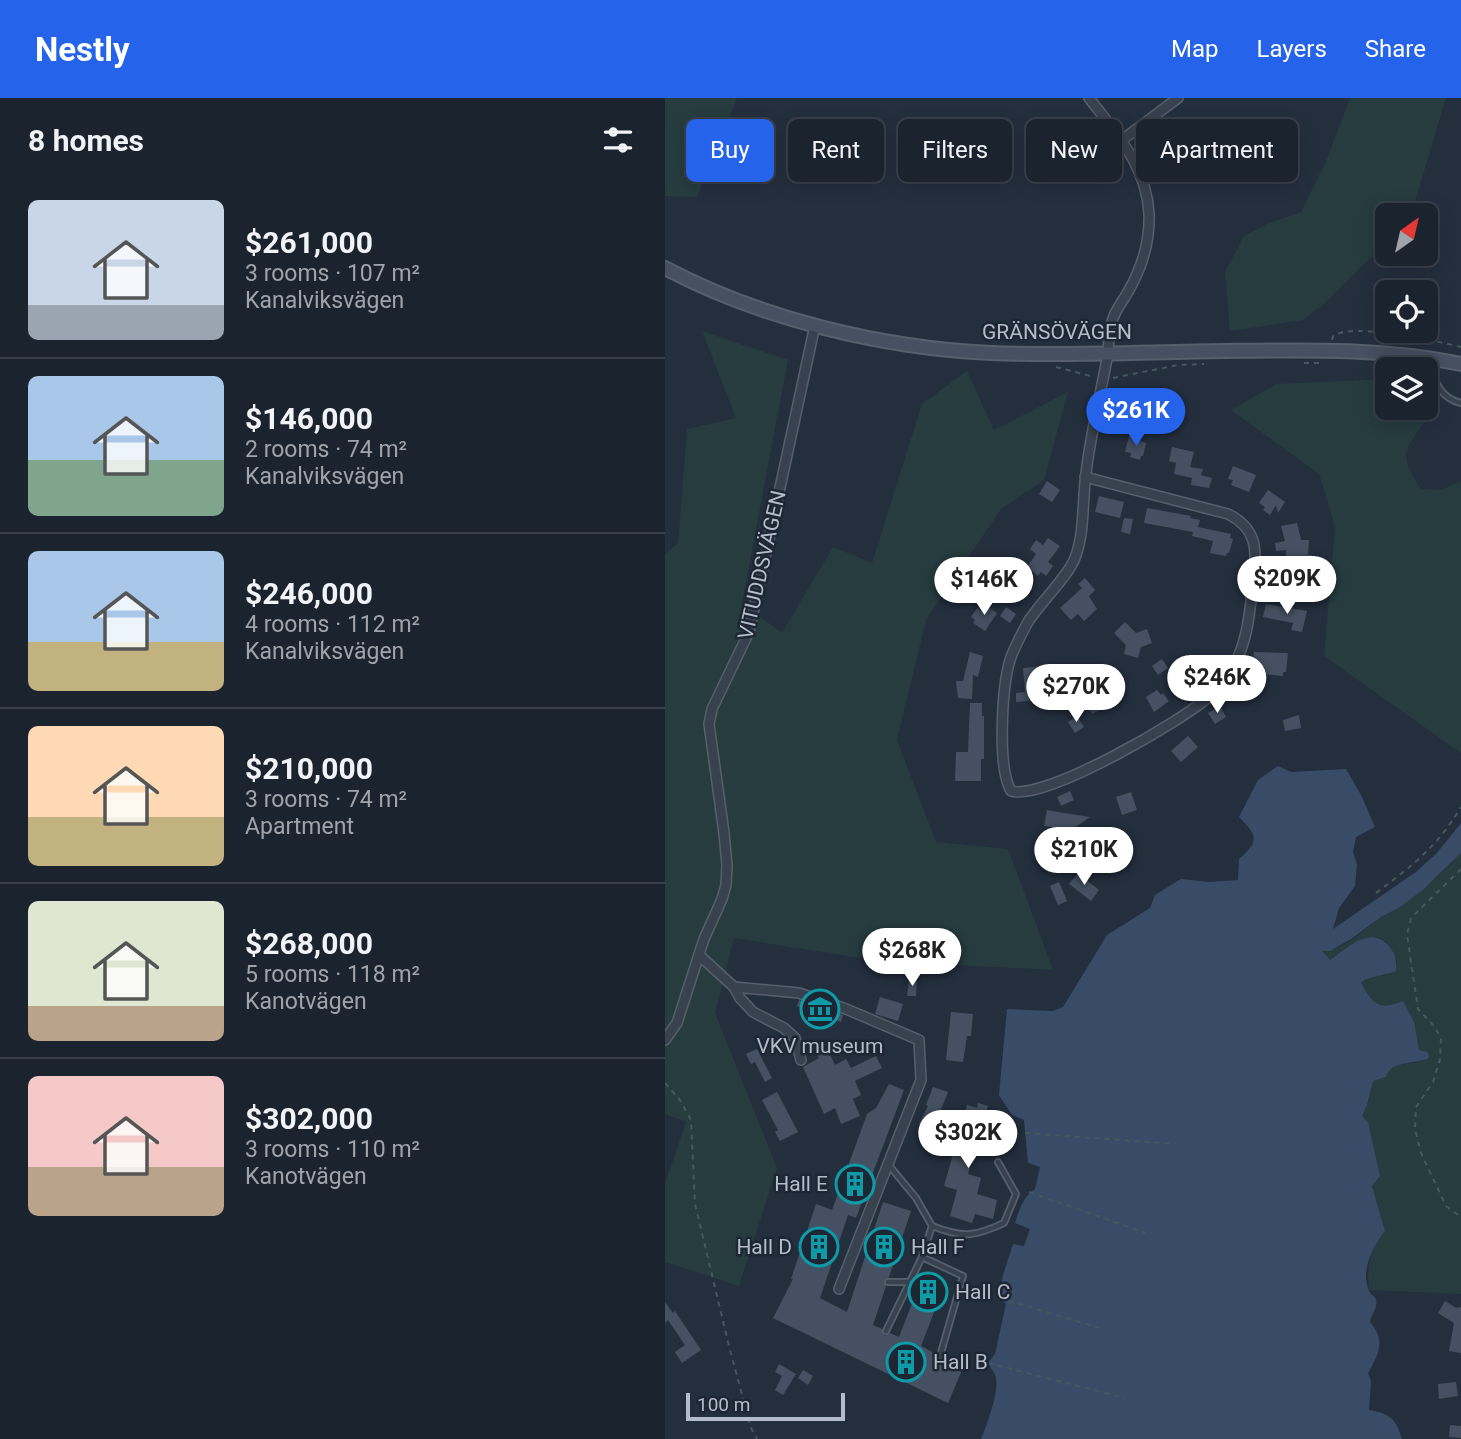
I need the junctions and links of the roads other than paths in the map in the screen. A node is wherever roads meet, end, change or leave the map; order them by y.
1 (1089, 98) edge
2 (1178, 98) edge
3 (1106, 119) edge
4 (1122, 140) joint
5 (665, 268) edge
6 (815, 325) junction
7 (1108, 352) junction
8 (1424, 357) edge
9 (1438, 359) edge
10 (1461, 364) edge
11 (1438, 385) edge
12 (1461, 403) edge
13 (1085, 477) junction
14 (699, 955) junction
15 (734, 987) junction
16 (665, 1040) edge
17 (801, 1060) dead end
18 (997, 1162) dead end
19 (888, 1163) junction
20 (932, 1226) junction
21 (922, 1257) junction
22 (888, 1282) dead end
23 (909, 1282) junction
24 (838, 1289) dead end
25 (886, 1331) dead end
26 (940, 1356) dead end

1 - 3 street
2 - 4 street
4 - 7 street
5 - 6 street, GRÄNSÖVÄGEN
6 - 7 street, GRÄNSÖVÄGEN
6 - 14 street, VITUDDSVÄGEN
7 - 8 street, GRÄNSÖVÄGEN
7 - 13 street
9 - 10 street, GRÄNSÖVÄGEN
11 - 12 lane
13 - 13 street
14 - 15 street
14 - 16 street, VITUDDSVÄGEN
15 - 17 street
15 - 19 street
18 - 20 lane
19 - 20 lane
19 - 24 street
20 - 21 lane
21 - 23 lane
21 - 26 lane
22 - 23 lane
23 - 25 lane

